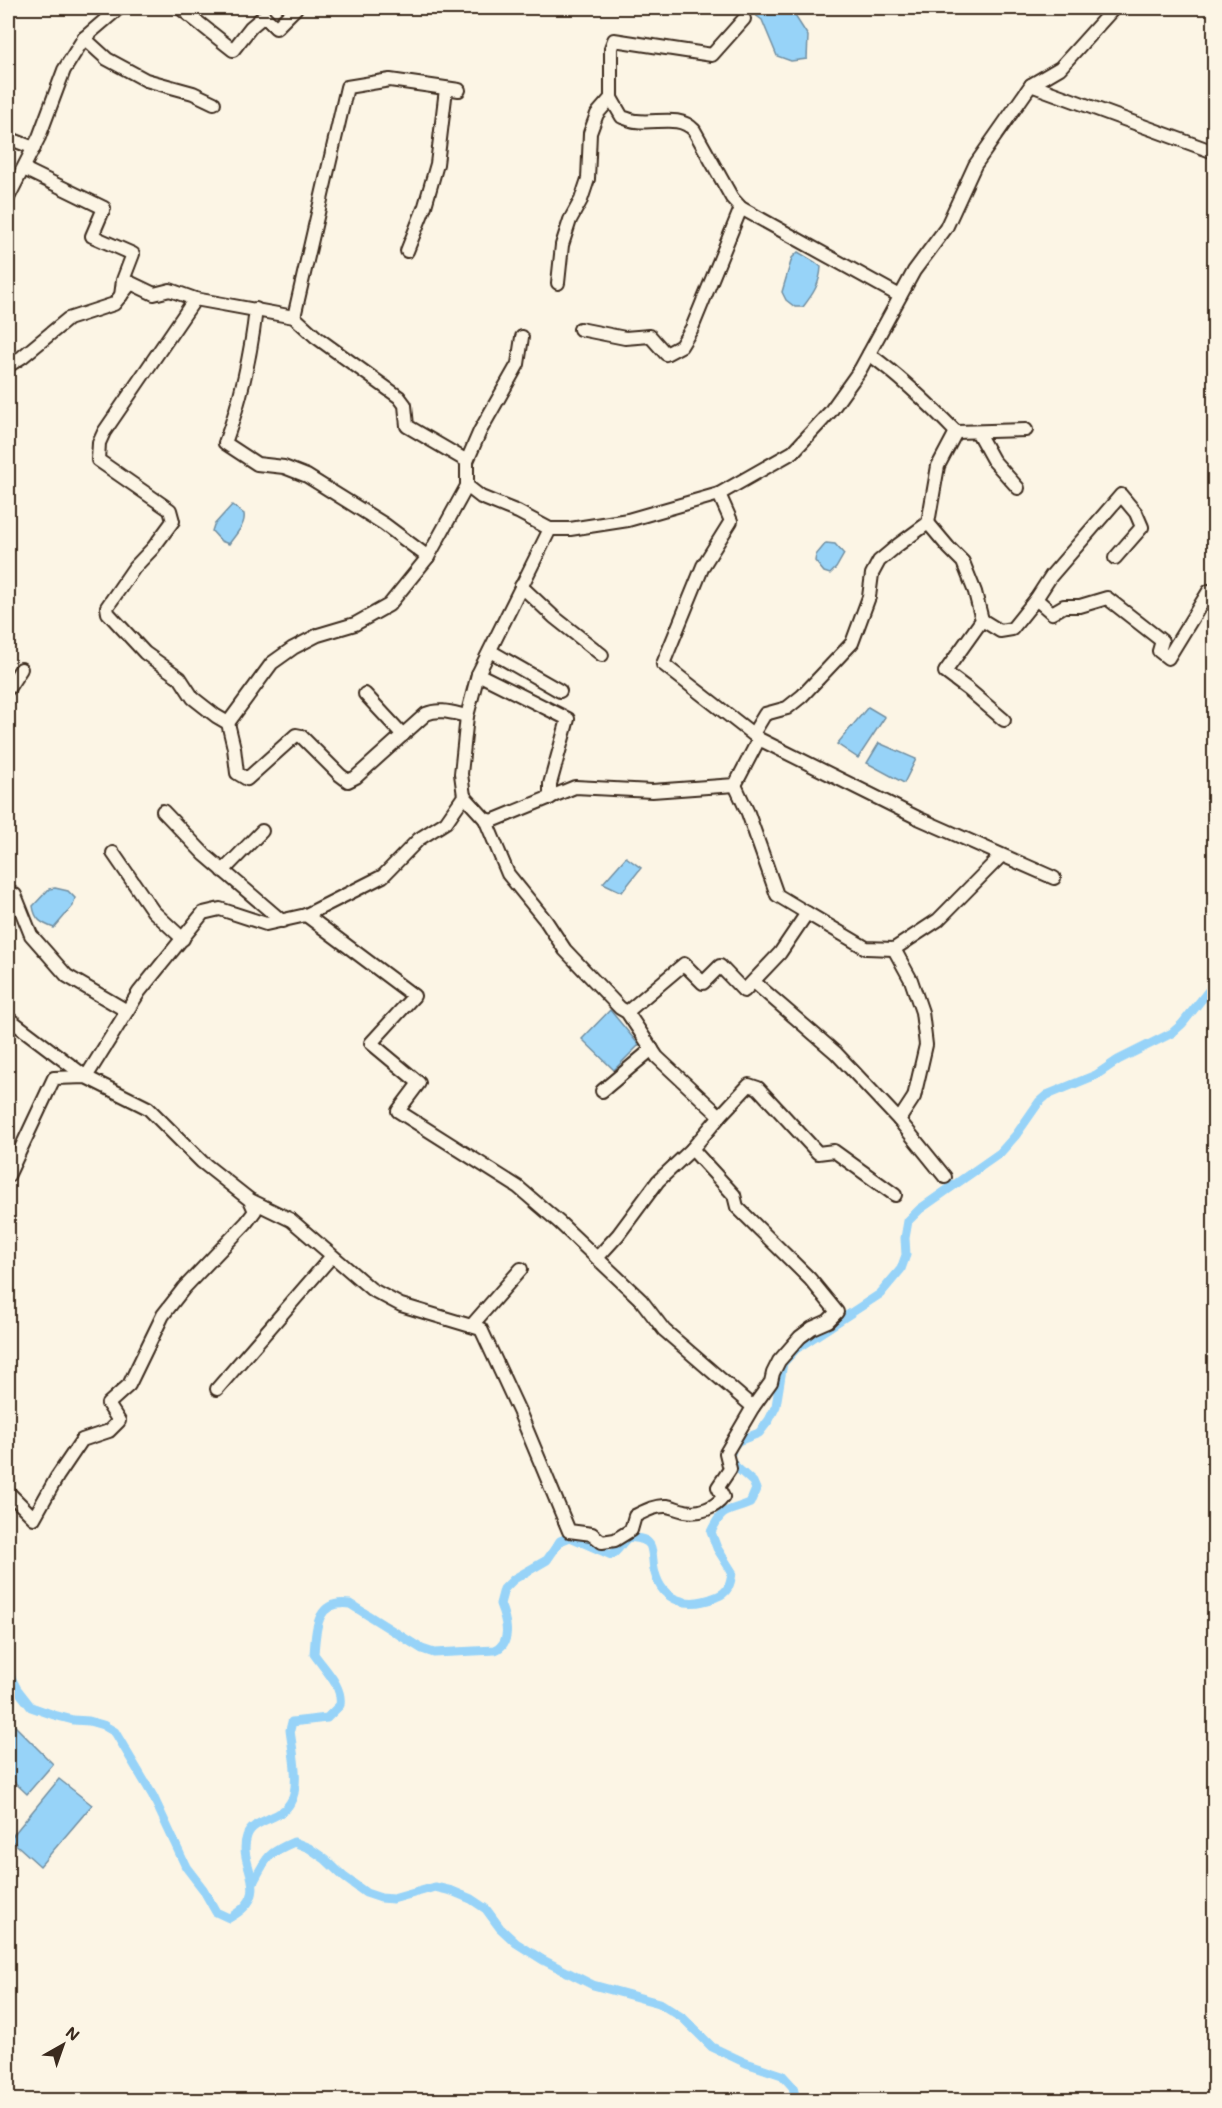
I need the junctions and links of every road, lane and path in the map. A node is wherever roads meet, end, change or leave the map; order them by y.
1 (119, 8) edge
2 (180, 8) edge
3 (296, 8) edge
4 (1114, 8) edge
5 (744, 19) dead end
6 (84, 38) junction
7 (1031, 86) junction
8 (611, 98) junction
9 (214, 103) dead end
10 (8, 138) edge
11 (34, 148) junction
12 (1215, 152) edge
13 (24, 169) junction
14 (8, 198) edge
15 (741, 208) junction
16 (407, 251) dead end
17 (558, 283) dead end
18 (121, 296) junction
19 (900, 296) junction
20 (195, 299) junction
21 (256, 309) junction
22 (294, 317) junction
23 (580, 328) dead end
24 (522, 337) dead end
25 (869, 354) junction
26 (8, 366) edge
27 (1026, 430) dead end
28 (956, 432) junction
29 (978, 433) junction
30 (466, 461) junction
31 (467, 486) junction
32 (1018, 488) dead end
33 (719, 494) junction
34 (928, 523) junction
35 (550, 529) junction
36 (428, 557) junction
37 (1115, 558) dead end
38 (521, 586) junction
39 (1209, 591) dead end
40 (1036, 599) junction
41 (982, 620) junction
42 (490, 651) junction
43 (602, 655) dead end
44 (21, 669) dead end
45 (478, 674) junction
46 (8, 689) edge
47 (560, 691) dead end
48 (364, 694) dead end
49 (467, 716) junction
50 (1004, 720) dead end
51 (228, 723) junction
52 (404, 735) junction
53 (756, 736) junction
54 (735, 785) junction
55 (464, 796) junction
56 (550, 798) junction
57 (163, 811) dead end
58 (485, 819) junction
59 (262, 831) dead end
60 (113, 853) dead end
61 (1000, 856) junction
62 (223, 871) junction
63 (1054, 878) dead end
64 (8, 891) edge
65 (807, 913) junction
66 (306, 915) junction
67 (282, 921) junction
68 (183, 939) junction
69 (894, 949) junction
70 (754, 982) junction
71 (127, 1011) junction
72 (627, 1012) junction
73 (8, 1018) edge
74 (652, 1049) junction
75 (86, 1077) junction
76 (602, 1091) dead end
77 (720, 1116) junction
78 (899, 1120) junction
79 (692, 1149) junction
80 (8, 1176) edge
81 (945, 1178) dead end
82 (895, 1195) dead end
83 (250, 1200) junction
84 (332, 1256) junction
85 (597, 1258) junction
86 (520, 1269) dead end
87 (472, 1325) junction
88 (217, 1389) dead end
89 (753, 1407) junction
90 (9, 1496) edge

1 - 6 street
2 - 3 street
4 - 7 street
5 - 8 street
6 - 9 street
6 - 11 street
7 - 12 street
7 - 19 street
8 - 15 street
8 - 17 street
10 - 11 street
11 - 13 street
13 - 14 street
13 - 18 street
15 - 19 street
15 - 23 street
16 - 22 street
18 - 20 street
18 - 26 street
19 - 25 street
20 - 21 street
20 - 51 street
21 - 22 street
21 - 36 street
22 - 30 street
24 - 30 street
25 - 28 street
25 - 33 street
27 - 29 street
28 - 29 street
28 - 34 street
29 - 32 street
30 - 31 street
31 - 35 street
31 - 36 street
33 - 35 street
33 - 53 street
34 - 41 street
34 - 53 street
35 - 38 street
36 - 51 street
37 - 40 street
38 - 42 street
38 - 43 street
39 - 40 street
40 - 41 street
41 - 50 street
42 - 45 street
42 - 47 street
44 - 46 street
45 - 49 street
45 - 56 street
48 - 52 street
49 - 52 street
49 - 55 street
51 - 52 street
53 - 54 street
53 - 61 street
54 - 56 street
54 - 65 street
55 - 58 street
55 - 66 street
56 - 58 street
57 - 62 street
58 - 72 street
59 - 62 street
60 - 68 street
61 - 63 street
61 - 69 street
62 - 67 street
64 - 71 street
65 - 69 street
65 - 70 street
66 - 67 street
66 - 85 street
67 - 68 street
68 - 71 street
69 - 78 street
70 - 72 street
70 - 78 street
71 - 75 street
72 - 74 street
73 - 75 street
74 - 76 street
74 - 77 street
75 - 80 street
75 - 83 street
77 - 79 street
77 - 82 street
78 - 81 street
79 - 85 street
79 - 89 street
83 - 84 street
83 - 90 street
84 - 87 street
84 - 88 street
85 - 89 street
86 - 87 street
87 - 89 street

